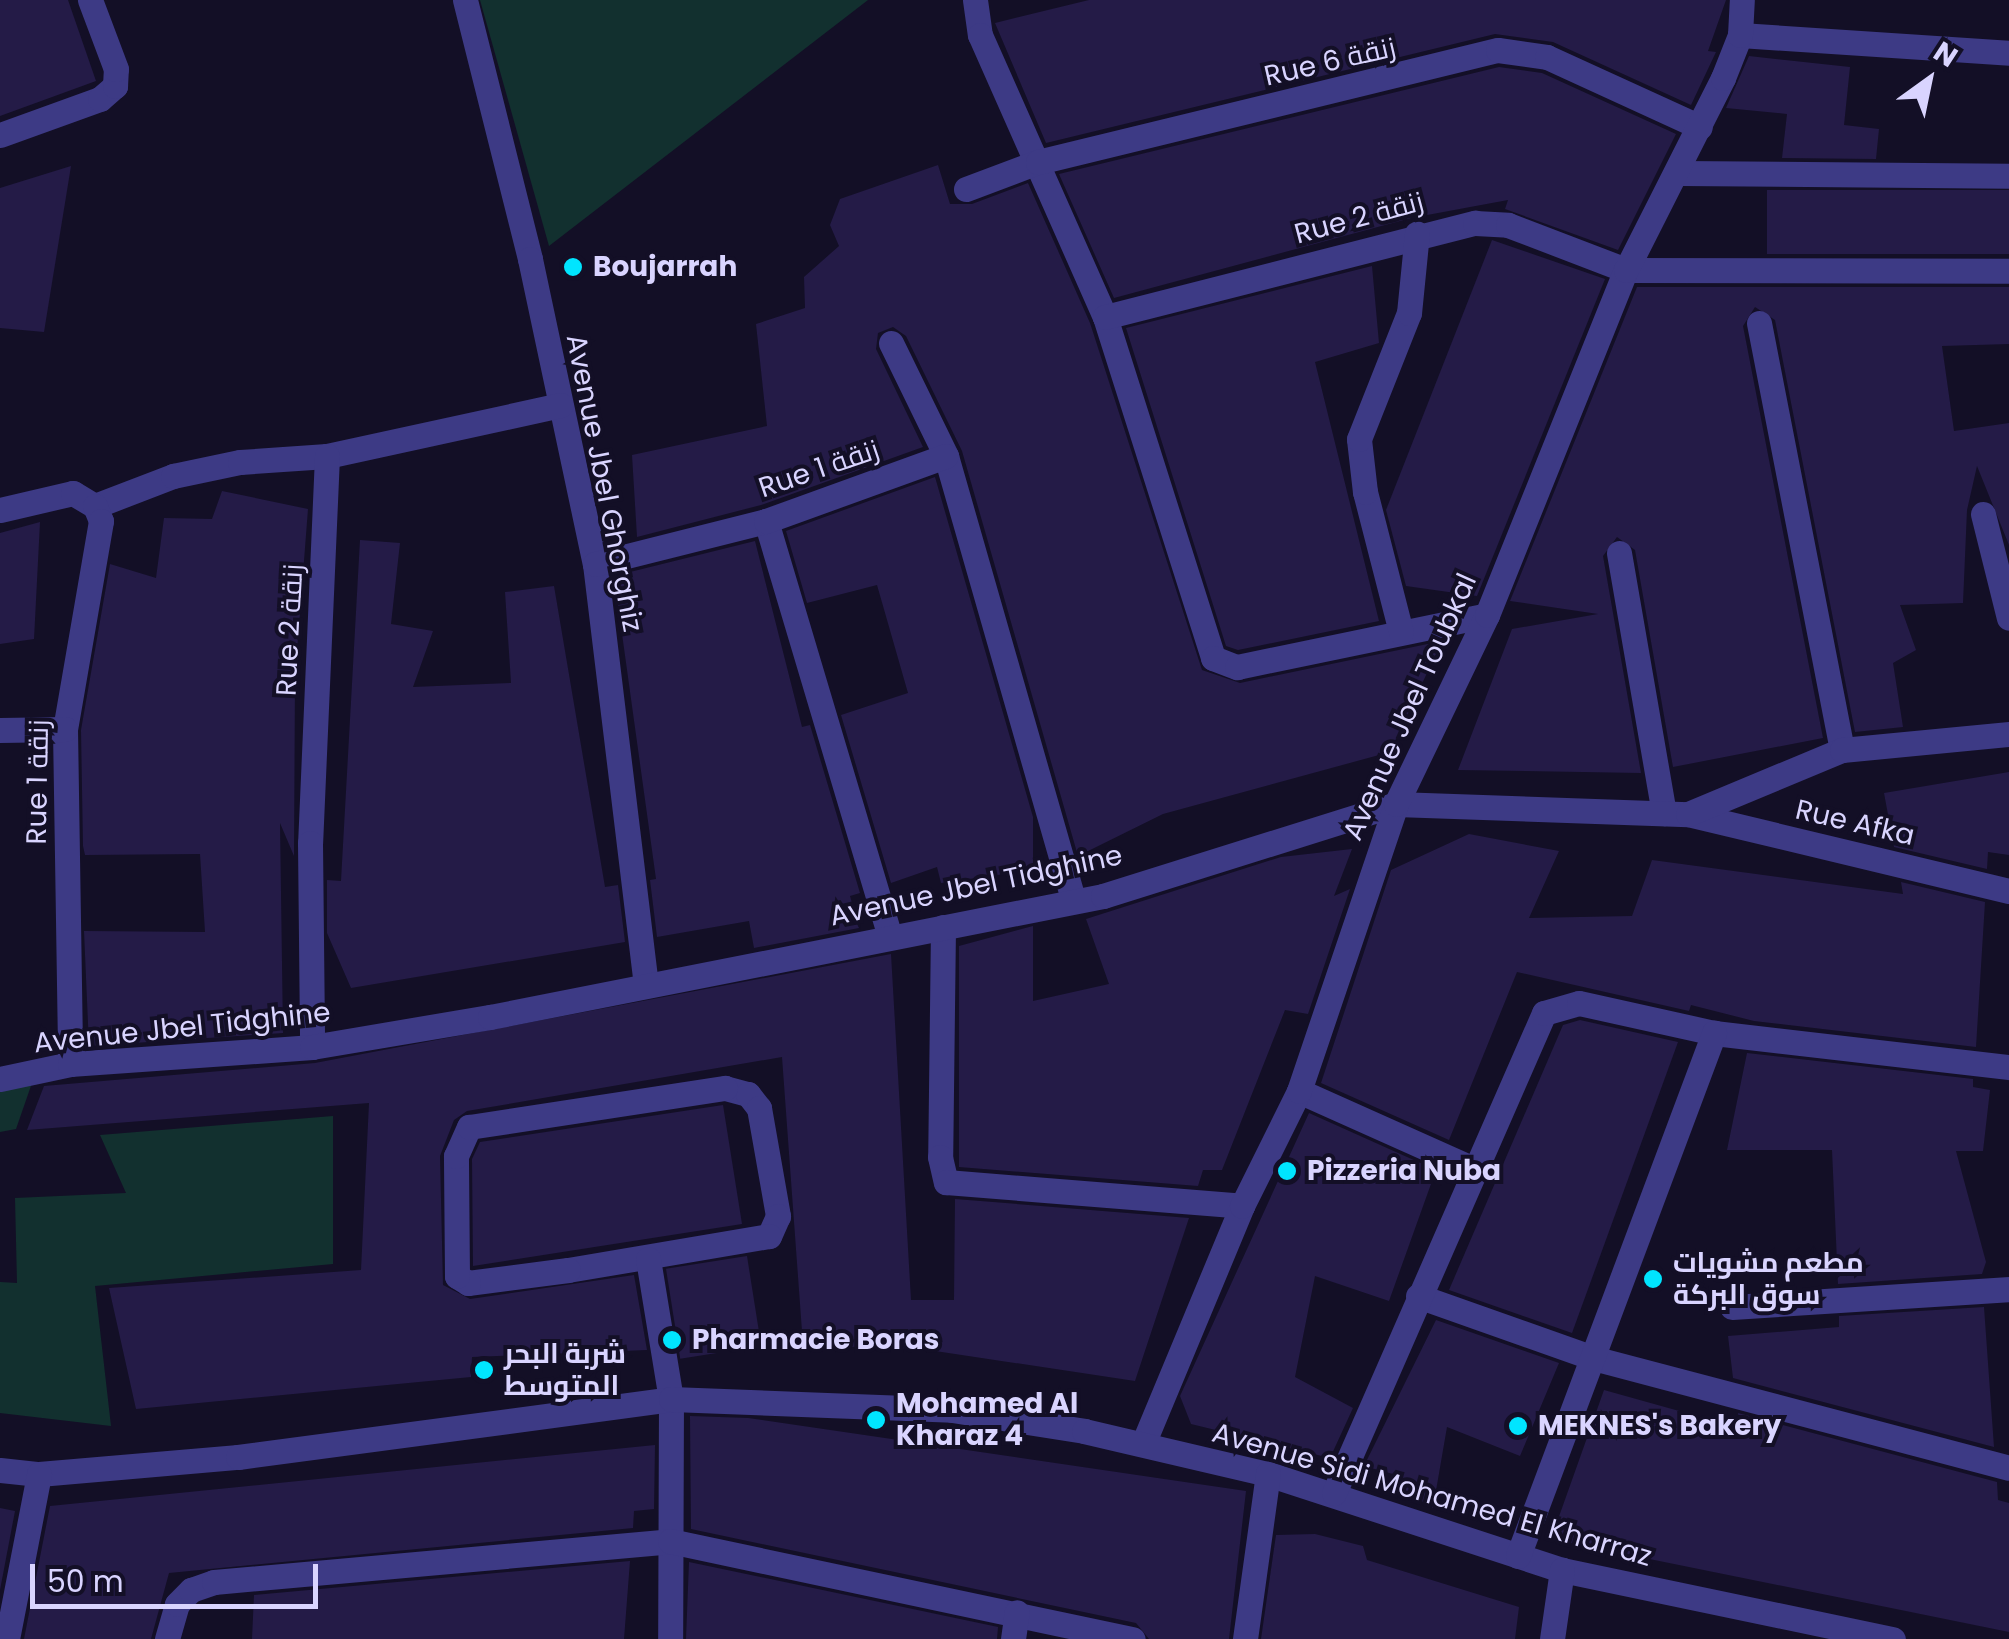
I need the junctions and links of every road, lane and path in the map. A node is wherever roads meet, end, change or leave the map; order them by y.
1 (90, 0) edge
2 (465, 0) edge
3 (976, 0) edge
4 (1742, 0) edge
5 (1740, 35) junction
6 (2009, 53) edge
7 (1700, 127) junction
8 (0, 135) edge
9 (1038, 162) junction
10 (1680, 173) junction
11 (2009, 176) edge
12 (966, 189) dead end
13 (1417, 233) junction
14 (1626, 270) junction
15 (2009, 271) edge
16 (1105, 317) junction
17 (1759, 323) dead end
18 (891, 344) dead end
19 (561, 405) junction
20 (328, 456) junction
21 (946, 456) junction
22 (95, 506) junction
23 (0, 510) edge
24 (1983, 514) dead end
25 (766, 521) junction
26 (1619, 554) dead end
27 (595, 564) junction
28 (1486, 615) junction
29 (2009, 618) edge
30 (1402, 632) junction
31 (65, 729) junction
32 (0, 730) edge
33 (2009, 734) edge
34 (1842, 750) junction
35 (1396, 804) junction
36 (1676, 814) junction
37 (2009, 890) edge
38 (1074, 901) junction
39 (943, 927) junction
40 (889, 934) junction
41 (646, 984) junction
42 (1714, 1033) junction
43 (312, 1047) junction
44 (70, 1064) junction
45 (2009, 1067) edge
46 (0, 1079) edge
47 (1298, 1091) junction
48 (1471, 1168) junction
49 (1242, 1206) junction
50 (648, 1260) junction
51 (2009, 1288) edge
52 (1418, 1296) junction
53 (1732, 1306) dead end
54 (1594, 1358) junction
55 (671, 1399) junction
56 (1142, 1444) junction
57 (2009, 1468) edge
58 (0, 1470) edge
59 (40, 1474) junction
60 (1268, 1474) junction
61 (1334, 1494) junction
62 (670, 1540) junction
63 (1518, 1556) junction
64 (1562, 1570) junction
65 (1017, 1612) junction
66 (7, 1639) edge
67 (167, 1639) edge
68 (670, 1639) edge
69 (1012, 1639) edge
70 (1133, 1639) edge
71 (1244, 1639) edge
72 (1552, 1639) edge
73 (1893, 1639) edge

1 - 8 street
2 - 19 street, Avenue Jbel Ghorghiz
3 - 9 street
4 - 5 street, Avenue Jbel Toubkal
5 - 6 street
5 - 7 street, Avenue Jbel Toubkal
7 - 9 street, Rue 6 زنقة
7 - 10 street, Avenue Jbel Toubkal
9 - 12 street, Rue 6 زنقة
9 - 16 street
10 - 11 street
10 - 14 street, Avenue Jbel Toubkal
13 - 14 street, Rue 2 زنقة
13 - 16 street, Rue 2 زنقة
13 - 30 street
14 - 15 street
14 - 28 street, Avenue Jbel Toubkal
16 - 30 street
17 - 34 street
18 - 21 street
19 - 20 street
19 - 27 street, Avenue Jbel Ghorghiz
20 - 22 street
20 - 43 street, Rue 2 زنقة
21 - 25 street, Rue 1 زنقة
21 - 38 street
22 - 23 street
22 - 31 street, Rue 1 زنقة
24 - 29 street
25 - 27 street, Rue 1 زنقة
25 - 40 street
26 - 36 street
27 - 41 street, Avenue Jbel Ghorghiz
28 - 30 street
28 - 35 street, Avenue Jbel Toubkal
31 - 32 street
31 - 44 street, Rue 1 زنقة
33 - 34 street, Avenue Jbel Tidghine
34 - 36 street, Avenue Jbel Tidghine
35 - 36 street, Avenue Jbel Tidghine
35 - 38 street, Avenue Jbel Tidghine
35 - 47 street, Avenue Jbel Toubkal
36 - 37 street, Rue Afka
38 - 39 street, Avenue Jbel Tidghine
39 - 40 street, Avenue Jbel Tidghine
39 - 49 street
40 - 41 street, Avenue Jbel Tidghine
41 - 43 street, Avenue Jbel Tidghine
42 - 45 street
42 - 48 street
42 - 54 street
43 - 44 street, Avenue Jbel Tidghine
44 - 46 street, Avenue Jbel Tidghine
47 - 48 street
47 - 49 street, Avenue Jbel Toubkal
48 - 52 street
49 - 56 street, Avenue Jbel Toubkal
50 - 50 street
50 - 55 street
51 - 53 street
52 - 54 street
52 - 61 street
54 - 57 street
54 - 63 street
55 - 56 street, Avenue Sidi Mohamed El Kharraz
55 - 59 street, Avenue Sidi Mohamed El Kharraz
55 - 62 street
56 - 60 street, Avenue Sidi Mohamed El Kharraz
58 - 59 street, Avenue Sidi Mohamed El Kharraz
59 - 66 street
60 - 61 street, Avenue Sidi Mohamed El Kharraz
60 - 71 street
61 - 63 street, Avenue Sidi Mohamed El Kharraz
62 - 65 street
62 - 67 street
62 - 68 street
63 - 64 street, Avenue Sidi Mohamed El Kharraz
64 - 72 street
64 - 73 street, Avenue Sidi Mohamed El Kharraz
65 - 69 street
65 - 70 street

